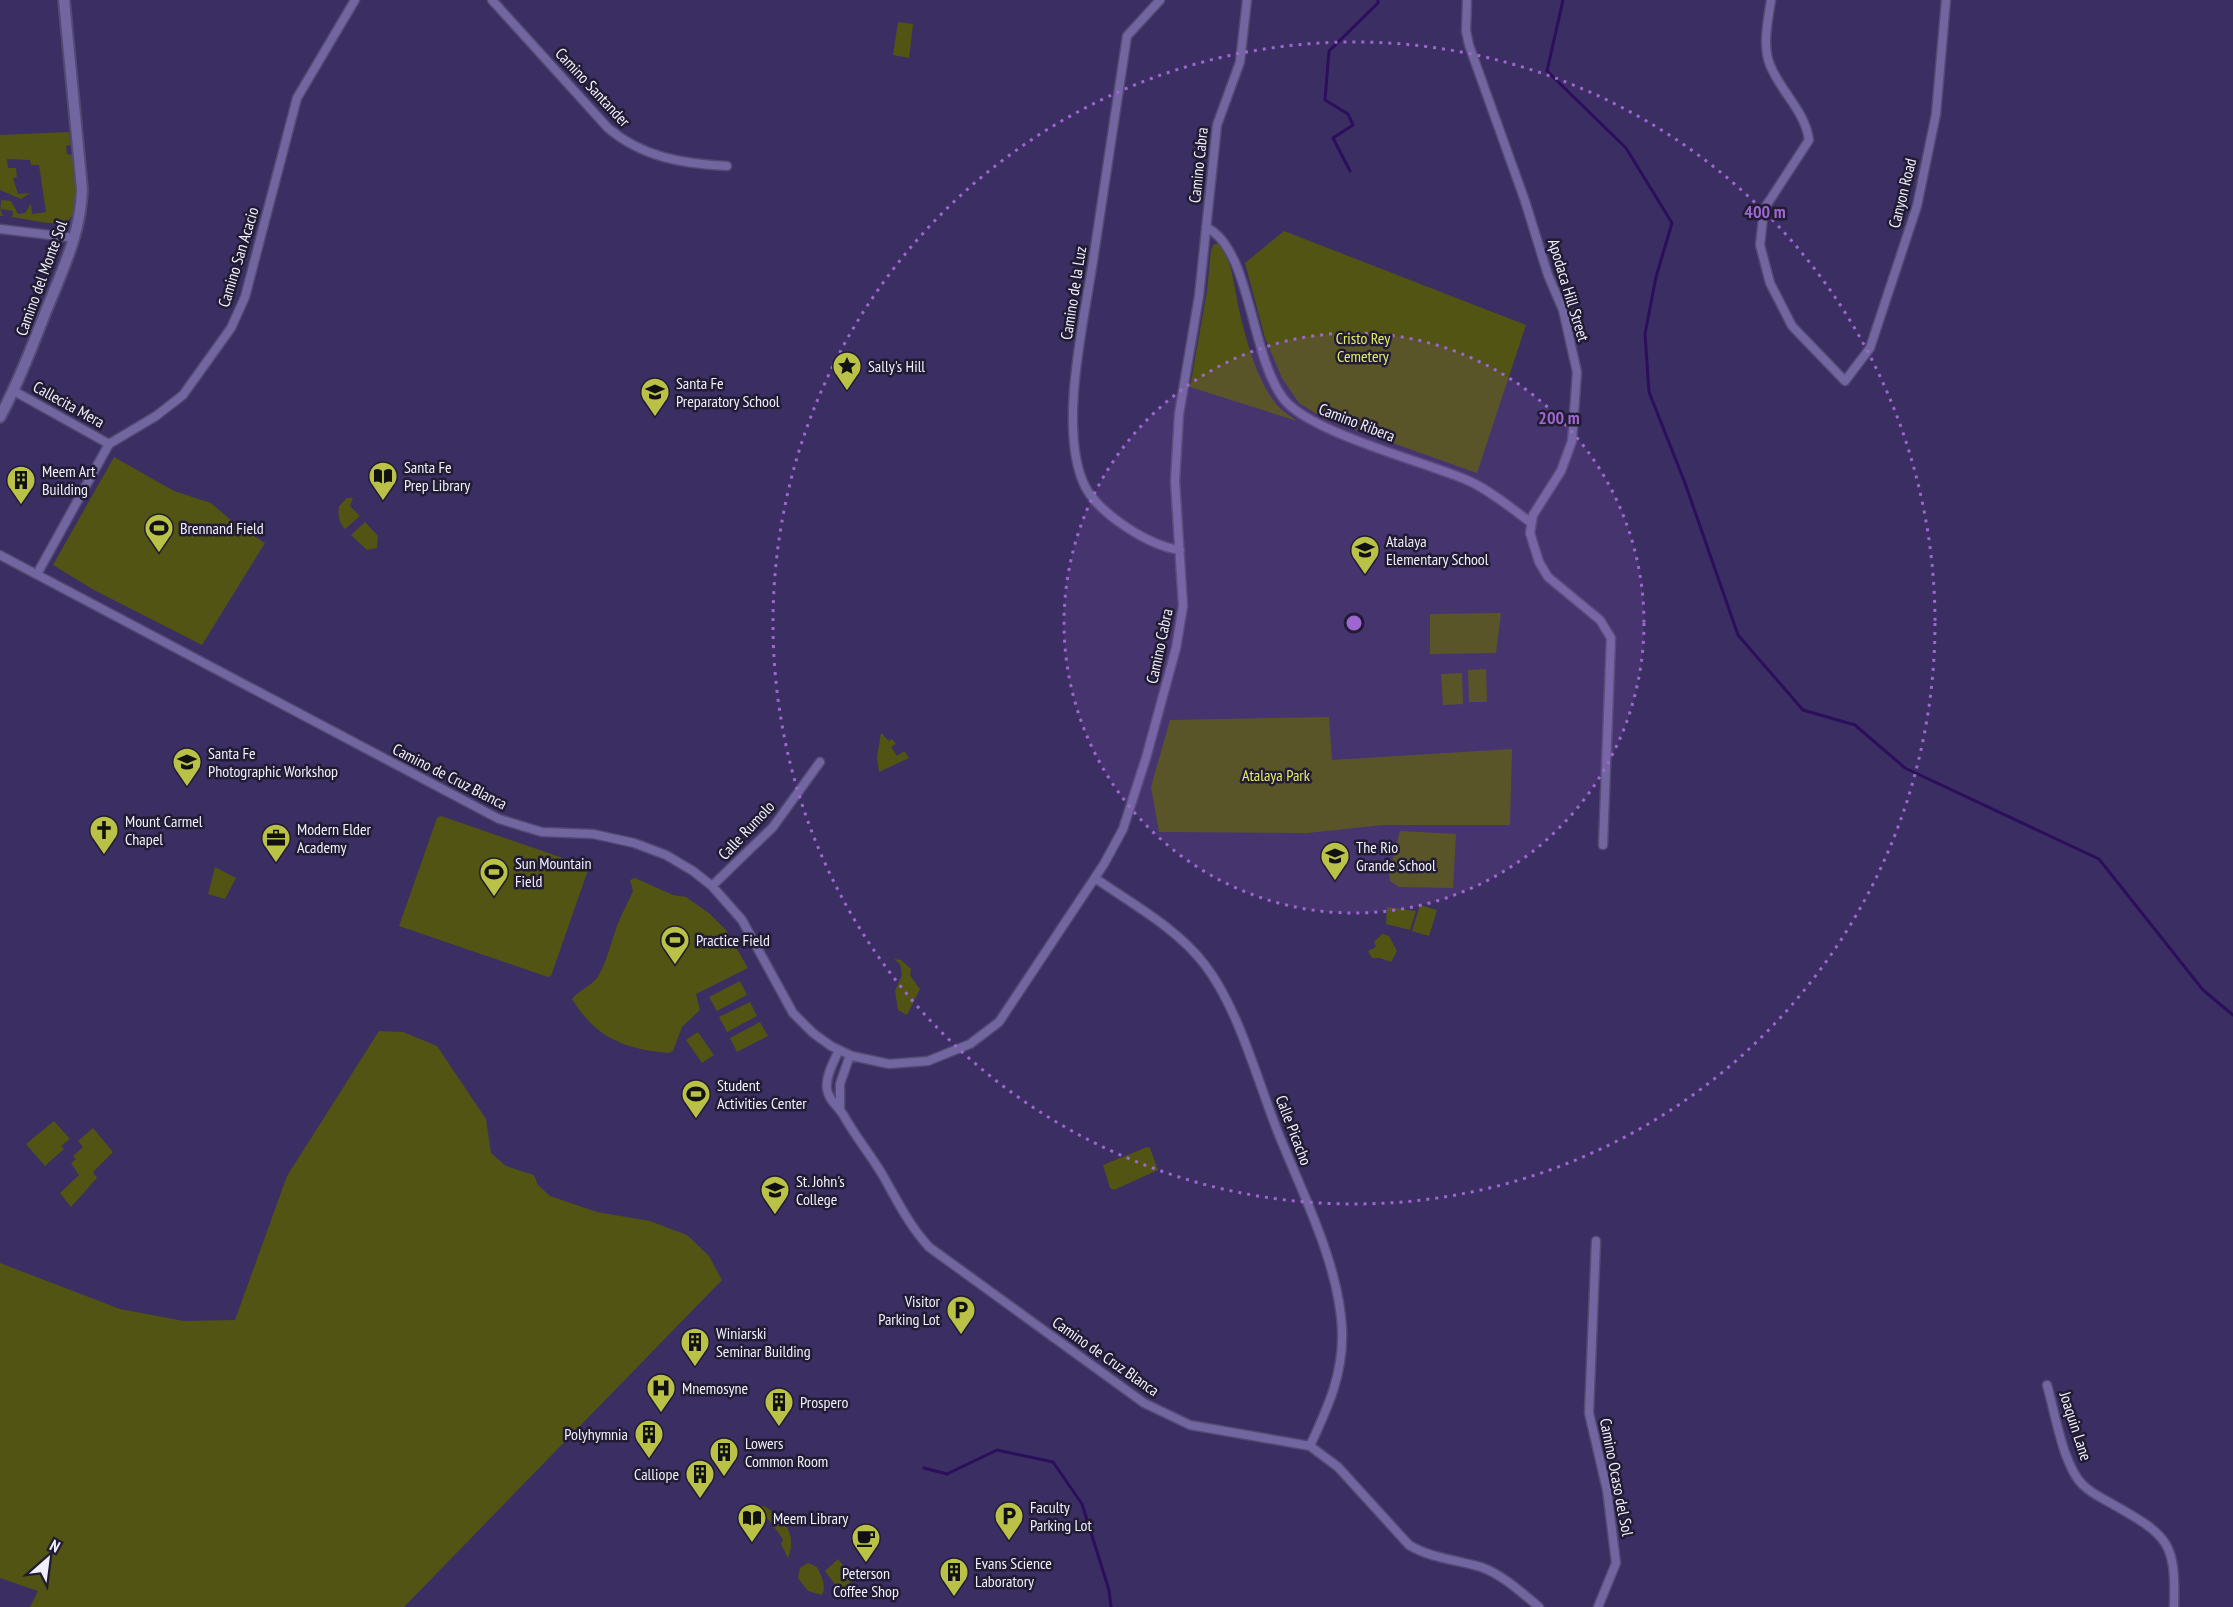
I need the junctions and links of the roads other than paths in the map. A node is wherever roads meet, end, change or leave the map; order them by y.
1 (64, 0) edge
2 (355, 0) edge
3 (492, 0) edge
4 (1160, 0) edge
5 (1247, 0) edge
6 (1467, 0) edge
7 (1771, 0) edge
8 (1946, 0) edge
9 (727, 166) dead end
10 (1206, 227) junction
11 (0, 229) edge
12 (75, 238) junction
13 (14, 391) junction
14 (0, 417) edge
15 (109, 444) junction
16 (1530, 522) junction
17 (1180, 550) junction
18 (0, 555) edge
19 (37, 574) junction
20 (820, 762) dead end
21 (1603, 845) dead end
22 (1095, 878) junction
23 (712, 886) junction
24 (844, 1052) junction
25 (840, 1108) junction
26 (1596, 1241) dead end
27 (2047, 1386) dead end
28 (1310, 1446) junction
29 (1539, 1607) edge
30 (1598, 1607) edge
31 (2174, 1607) edge

1 - 12 street, Camino del Monte Sol
2 - 15 street, Camino San Acacio
3 - 9 street, Camino Santander
4 - 17 street, Camino de la Luz
5 - 10 street, Camino Cabra
6 - 16 street, Apodaca Hill Street
7 - 8 street, Canyon Road
10 - 16 street, Camino Ribera
10 - 17 street, Camino Cabra
11 - 12 street
12 - 13 street, Camino del Monte Sol
13 - 14 street, Camino del Monte Sol
13 - 15 street, Callecita Mera
15 - 19 street
16 - 21 street
17 - 22 street, Camino Cabra
18 - 19 street, Camino de Cruz Blanca
19 - 23 street, Camino de Cruz Blanca
20 - 23 street, Calle Rumolo
22 - 24 street, Camino Cabra
22 - 28 street, Calle Picacho
23 - 24 street, Camino de Cruz Blanca
24 - 25 street
24 - 25 street, Camino de Cruz Blanca
25 - 28 street, Camino de Cruz Blanca
26 - 30 street, Camino Ocaso del Sol
27 - 31 street, Joaquin Lane
28 - 29 street, Camino de Cruz Blanca

